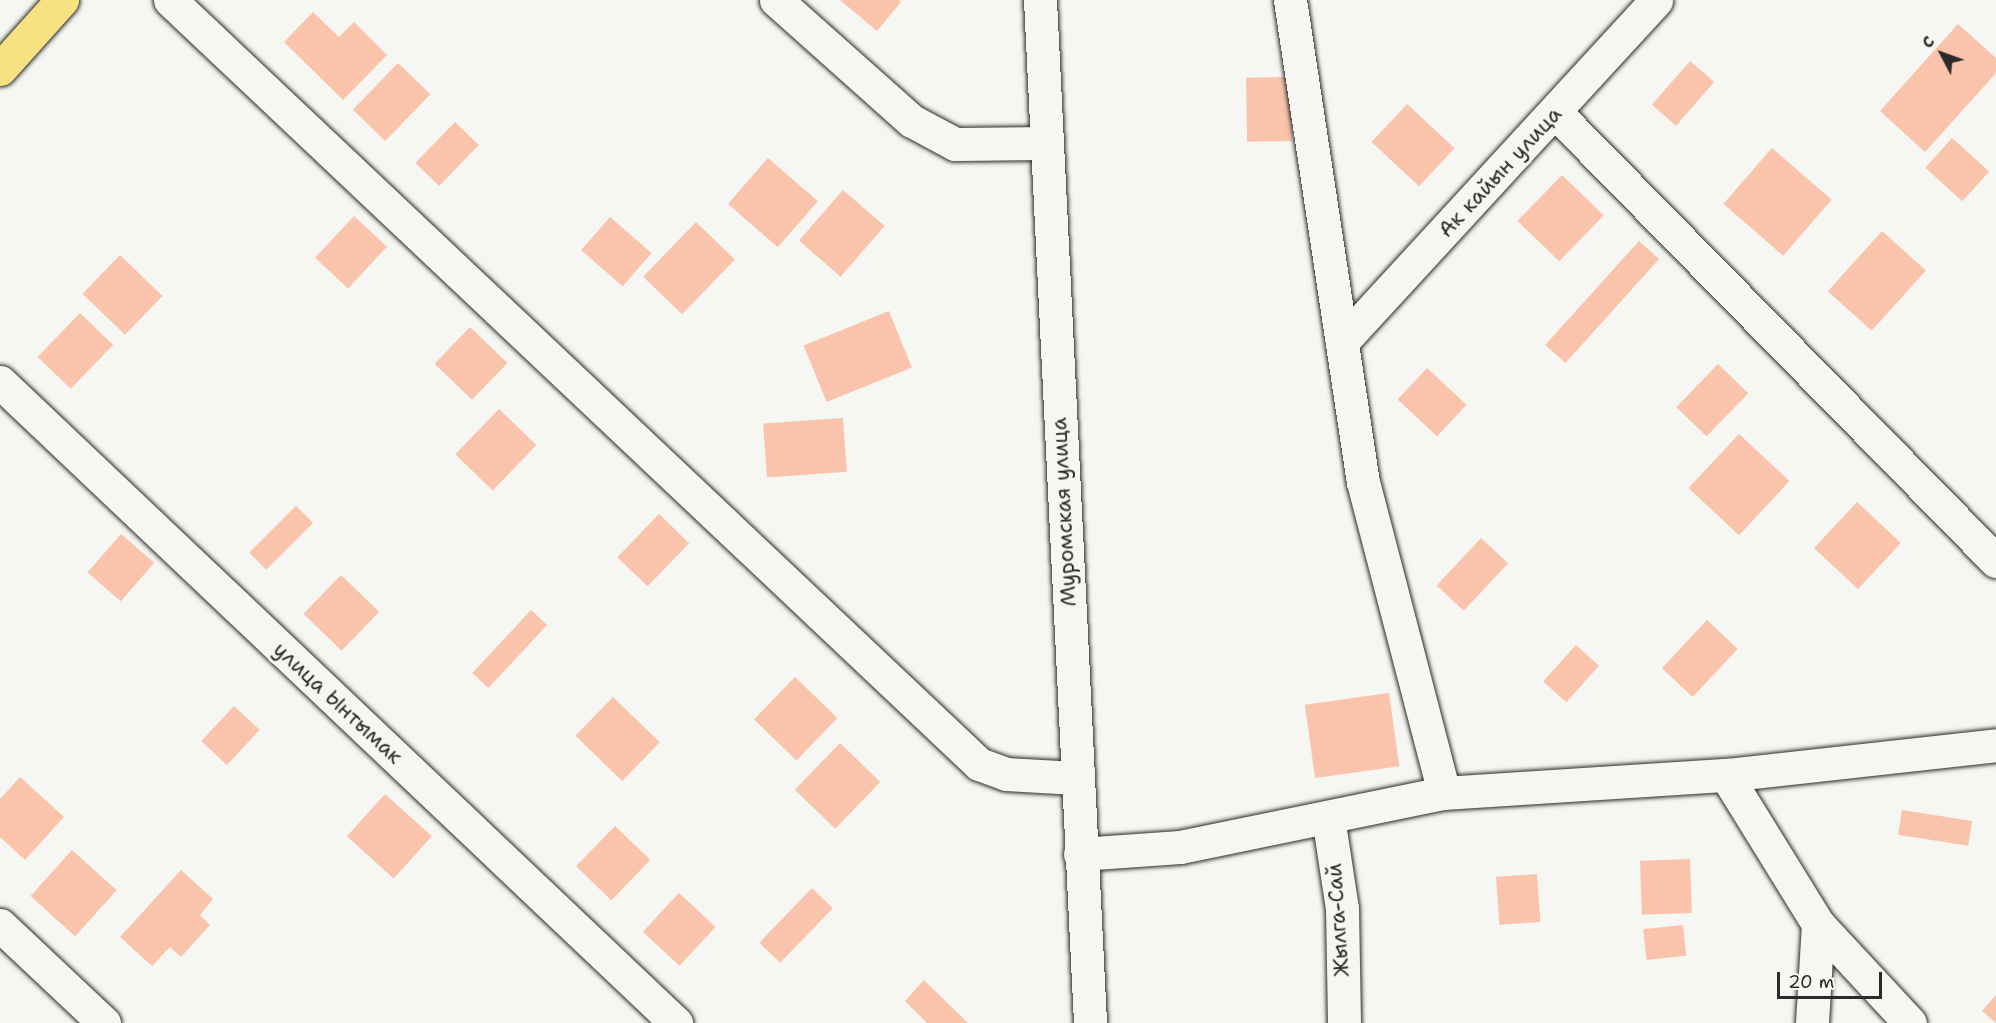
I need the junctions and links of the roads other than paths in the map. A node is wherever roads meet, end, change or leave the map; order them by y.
1 (62, 0) edge
2 (170, 0) edge
3 (776, 0) edge
4 (1040, 0) edge
5 (1290, 0) edge
6 (1656, 0) edge
7 (0, 69) edge
8 (1556, 113) junction
9 (1047, 143) junction
10 (1342, 342) junction
11 (0, 382) edge
12 (1996, 561) edge
13 (1996, 745) edge
14 (1726, 775) junction
15 (1076, 778) junction
16 (1444, 793) junction
17 (1328, 817) junction
18 (1080, 854) junction
19 (1818, 924) junction
20 (0, 925) edge
21 (104, 1023) edge
22 (676, 1023) edge
23 (1090, 1023) edge
24 (1344, 1023) edge
25 (1812, 1023) edge
26 (1910, 1023) edge

1 - 7 main road
2 - 15 street
3 - 9 street
4 - 9 street, Муромская улица
5 - 10 street
6 - 8 street, Ак кайын улица
8 - 10 street, Ак кайын улица
8 - 12 street
9 - 15 street, Муромская улица
10 - 16 street
11 - 22 street, улица Ынтымак
13 - 14 street
14 - 16 street
14 - 19 street
15 - 18 street, Муромская улица
16 - 17 street
17 - 18 street
17 - 24 street, Жылга-Сай
18 - 23 street, Муромская улица
19 - 25 street
19 - 26 street
20 - 21 street

